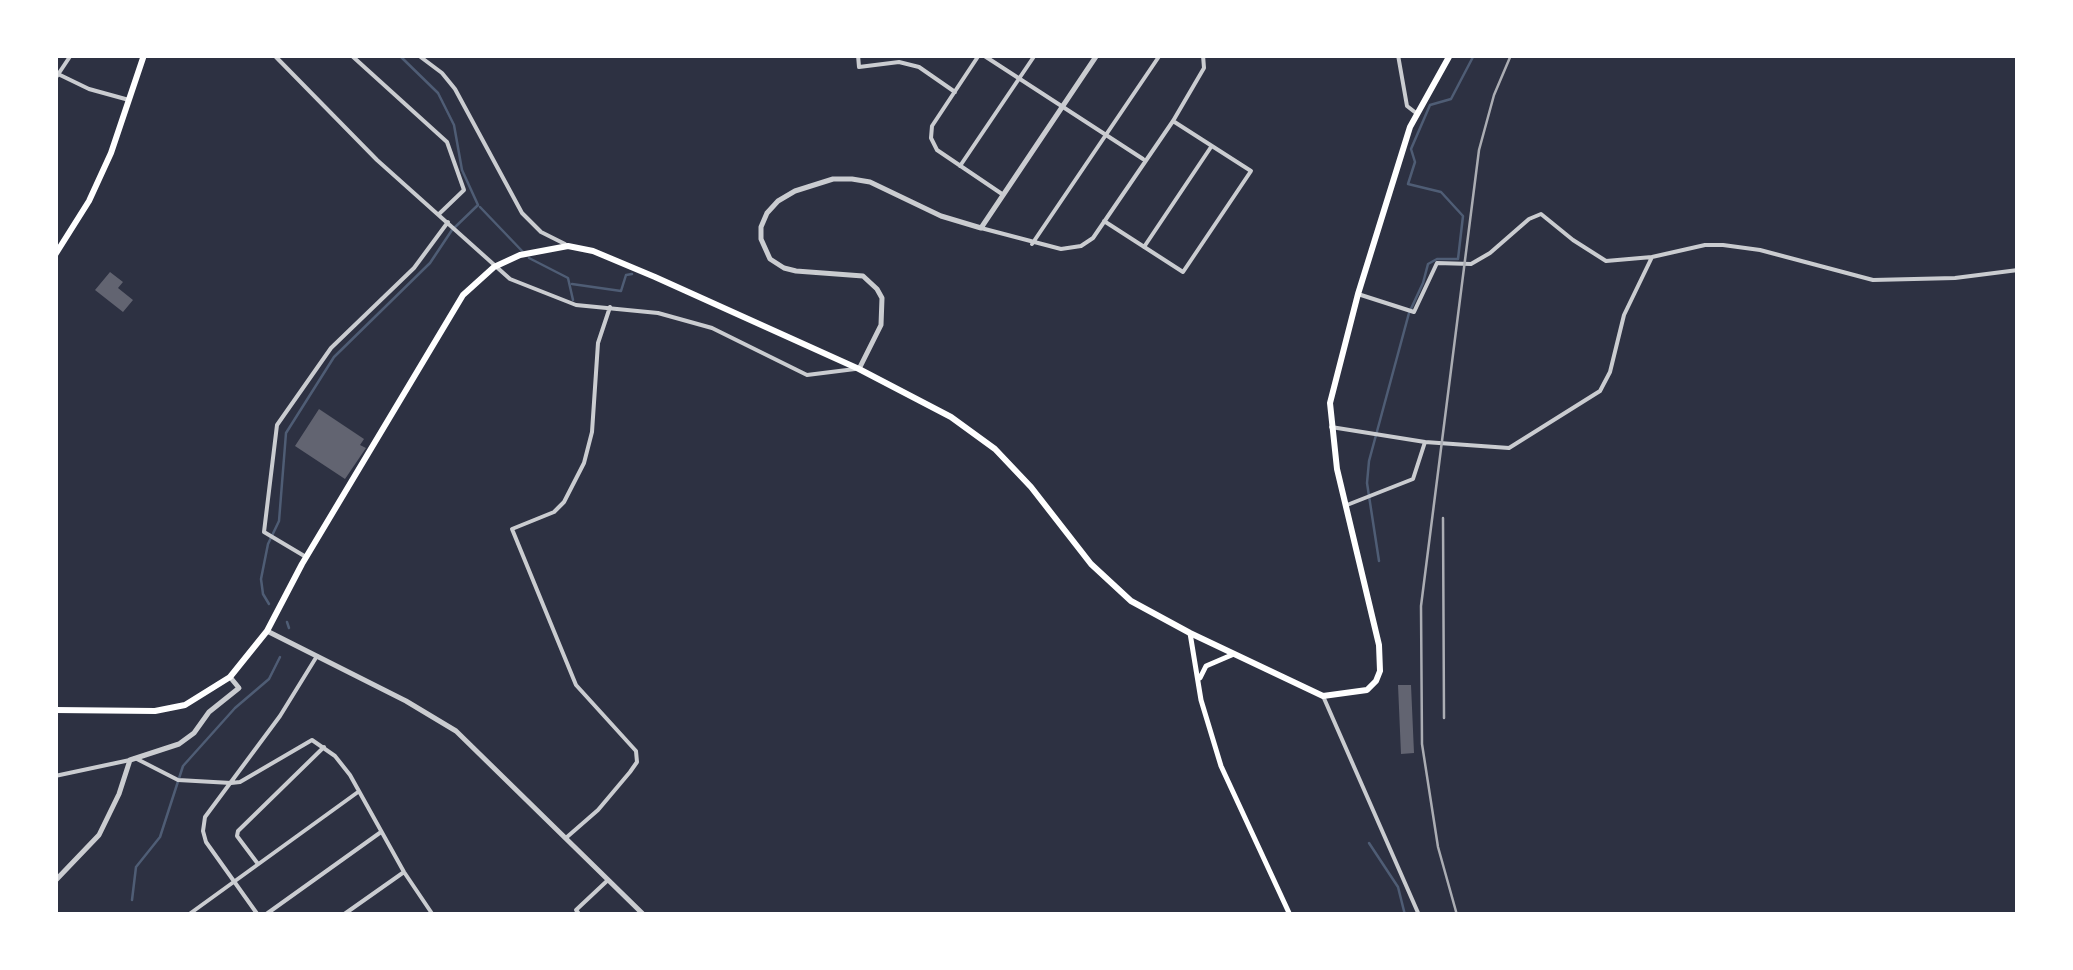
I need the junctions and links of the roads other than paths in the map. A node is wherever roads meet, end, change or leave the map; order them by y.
1 (72, 55) edge
2 (144, 55) edge
3 (274, 55) edge
4 (351, 55) edge
5 (418, 55) edge
6 (858, 55) edge
7 (981, 55) edge
8 (1035, 55) edge
9 (1097, 55) edge
10 (1160, 55) edge
11 (1203, 55) edge
12 (1398, 55) edge
13 (1450, 55) edge
14 (57, 76) edge
15 (1020, 80) junction
16 (956, 92) junction
17 (130, 100) junction
18 (1062, 107) junction
19 (1416, 113) junction
20 (1173, 121) junction
21 (1106, 135) junction
22 (1211, 146) junction
23 (1144, 160) junction
24 (960, 166) junction
25 (1003, 195) junction
26 (439, 214) junction
27 (1104, 221) junction
28 (449, 223) junction
29 (981, 228) junction
30 (1032, 244) junction
31 (568, 246) junction
32 (1144, 247) junction
33 (55, 255) edge
34 (1652, 257) junction
35 (494, 267) junction
36 (2018, 270) edge
37 (1358, 294) junction
38 (610, 307) junction
39 (859, 369) junction
40 (1331, 427) junction
41 (1425, 442) junction
42 (1345, 506) junction
43 (306, 557) junction
44 (267, 631) junction
45 (1190, 633) junction
46 (1236, 654) junction
47 (318, 656) junction
48 (230, 677) junction
49 (1198, 680) junction
50 (1323, 696) junction
51 (55, 710) edge
52 (324, 746) junction
53 (132, 759) junction
54 (55, 776) edge
55 (231, 783) junction
56 (359, 791) junction
57 (381, 832) junction
58 (566, 837) junction
59 (258, 864) junction
60 (404, 872) junction
61 (608, 879) junction
62 (55, 881) edge
63 (234, 881) junction
64 (429, 909) junction
65 (188, 915) edge
66 (258, 915) edge
67 (265, 915) edge
68 (344, 915) edge
69 (421, 915) edge
70 (433, 915) edge
71 (580, 915) edge
72 (644, 915) edge
73 (1290, 915) edge
74 (1420, 915) edge

1 - 14 street
2 - 17 main road
3 - 26 street
4 - 26 street
5 - 31 street
6 - 16 street
7 - 15 street
7 - 16 street
8 - 15 street
9 - 18 street
10 - 21 street
11 - 20 street
12 - 19 street
13 - 19 main road
14 - 17 street
15 - 18 street
15 - 24 street
16 - 24 street
17 - 33 main road
18 - 21 street
18 - 25 street
19 - 37 main road
20 - 22 street
20 - 23 street
21 - 23 street
21 - 30 street
22 - 32 street
22 - 32 street
23 - 27 street
24 - 25 street
25 - 29 street
26 - 28 street
27 - 30 street
27 - 32 street
28 - 35 street
28 - 43 street
29 - 30 street
29 - 39 street
31 - 35 main road
31 - 39 main road
34 - 36 street
34 - 37 street
34 - 41 street
35 - 38 street
35 - 43 main road
37 - 40 main road
38 - 39 street
38 - 58 street
39 - 45 main road
40 - 41 street
40 - 42 main road
41 - 42 street
42 - 50 main road
43 - 44 main road
44 - 47 street
44 - 48 main road
45 - 46 main road
45 - 49 main road
46 - 49 main road
46 - 50 main road
47 - 55 street
47 - 58 street
48 - 51 main road
48 - 53 street
49 - 73 main road
50 - 74 street
52 - 55 street
52 - 56 street
52 - 59 street
53 - 54 street
53 - 55 street
53 - 62 street
55 - 63 street
56 - 57 street
56 - 59 street
57 - 60 street
57 - 67 street
58 - 61 street
59 - 63 street
60 - 64 street
60 - 68 street
61 - 71 street
61 - 72 street
63 - 65 street
63 - 66 street
64 - 69 street
64 - 70 street

